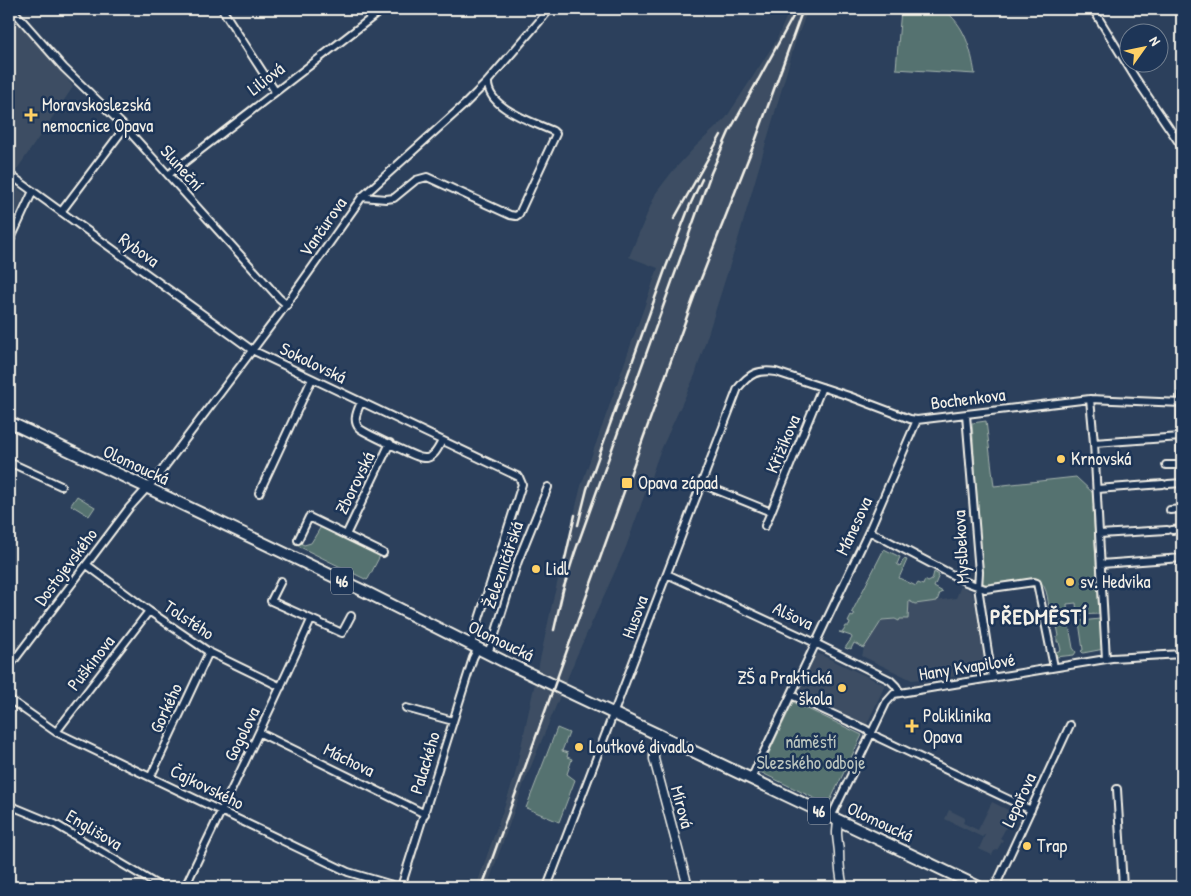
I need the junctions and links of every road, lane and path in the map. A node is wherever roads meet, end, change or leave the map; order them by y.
1 (12, 9) edge
2 (224, 9) edge
3 (382, 9) edge
4 (550, 9) edge
5 (1093, 9) edge
6 (488, 81) junction
7 (275, 91) junction
8 (125, 127) junction
9 (1182, 146) edge
10 (9, 174) edge
11 (168, 175) junction
12 (33, 191) junction
13 (362, 197) junction
14 (61, 212) junction
15 (9, 243) edge
16 (287, 305) junction
17 (252, 350) junction
18 (766, 371) joint
19 (312, 379) junction
20 (1182, 383) edge
21 (822, 387) junction
22 (1090, 399) junction
23 (361, 402) junction
24 (1182, 403) edge
25 (966, 414) junction
26 (917, 420) junction
27 (9, 422) edge
28 (1181, 437) junction
29 (442, 441) junction
30 (1094, 443) junction
31 (390, 444) junction
32 (9, 462) edge
33 (1182, 464) edge
34 (1166, 465) dead end
35 (1182, 482) edge
36 (702, 484) junction
37 (61, 486) dead end
38 (548, 487) dead end
39 (148, 488) junction
40 (1097, 489) junction
41 (258, 492) dead end
42 (1182, 509) edge
43 (1170, 510) dead end
44 (771, 512) junction
45 (765, 526) dead end
46 (1182, 529) edge
47 (869, 531) junction
48 (1099, 534) junction
49 (346, 535) junction
50 (298, 540) dead end
51 (383, 553) dead end
52 (1182, 558) edge
53 (1101, 564) junction
54 (87, 565) junction
55 (667, 574) junction
56 (282, 581) dead end
57 (978, 587) junction
58 (149, 611) junction
59 (351, 616) dead end
60 (311, 620) junction
61 (816, 643) junction
62 (479, 648) junction
63 (209, 652) junction
64 (1182, 654) edge
65 (1106, 659) junction
66 (9, 667) edge
67 (1054, 667) junction
68 (992, 678) junction
69 (281, 687) junction
70 (900, 693) junction
71 (791, 694) junction
72 (9, 699) edge
73 (406, 708) dead end
74 (614, 713) junction
75 (453, 721) junction
76 (1070, 725) dead end
77 (56, 732) junction
78 (260, 733) junction
79 (659, 734) junction
80 (871, 734) junction
81 (151, 776) junction
82 (751, 779) junction
83 (1117, 789) dead end
84 (9, 804) edge
85 (221, 810) junction
86 (1031, 810) junction
87 (425, 814) junction
88 (835, 818) junction
89 (161, 887) edge
90 (185, 887) edge
91 (400, 887) edge
92 (547, 887) edge
93 (688, 887) edge
94 (843, 887) edge
95 (980, 887) edge
96 (995, 887) edge
97 (1123, 887) edge

1 - 8 street, Sluneční
2 - 7 street
3 - 7 street, Liliová
4 - 6 street, Vančurova
5 - 9 street
6 - 13 street, Vančurova
6 - 13 street
7 - 11 street, Liliová
8 - 11 street, Sluneční
8 - 14 street
10 - 12 street, Rybova
11 - 16 street, Sluneční
12 - 14 street, Rybova
12 - 15 street
13 - 16 street, Vančurova
14 - 17 street, Rybova
16 - 17 street, Vančurova
17 - 19 street, Sokolovská
17 - 39 street, Vančurova
18 - 21 street, Bochenkova
18 - 36 street, Husova
19 - 23 street, Sokolovská
19 - 41 street
20 - 24 street
21 - 26 street, Bochenkova
21 - 44 street, Křižíkova
22 - 24 street, Bochenkova
22 - 25 street, Bochenkova
22 - 30 street
23 - 29 street, Sokolovská
23 - 31 street, Sokolovská
24 - 28 street
25 - 26 street, Bochenkova
25 - 57 street, Myslbekova
26 - 47 street, Mánesova
27 - 39 main road, Olomoucká / 46
28 - 30 street
28 - 33 street
29 - 31 street, Sokolovská
29 - 62 street, Sokolovská
30 - 40 street
31 - 49 street, Zborovská
32 - 37 street
33 - 34 street
33 - 35 street
35 - 40 street
36 - 44 street
36 - 55 street, Husova
38 - 62 street, Železničářská
39 - 54 street, Dostojevského
39 - 62 main road, Olomoucká / 46
40 - 48 street
42 - 43 street
44 - 45 street, Křižíkova
46 - 48 street
47 - 57 street
47 - 61 street, Mánesova
48 - 53 street
49 - 50 street, Zborovská
49 - 51 street, Zborovská
52 - 53 street
53 - 65 street
54 - 58 street, Tolstého
54 - 66 street, Dostojevského
55 - 61 street, Alšova
55 - 74 street, Husova
56 - 60 street
57 - 67 street
57 - 68 street, Myslbekova
58 - 63 street, Tolstého
58 - 77 street, Puškinova
59 - 60 street
60 - 69 street, Gogolova
61 - 70 street, Alšova
61 - 71 street
62 - 74 main road, Olomoucká / 46
62 - 75 street, Palackého
63 - 69 street, Tolstého
63 - 81 street, Gorkého
64 - 65 street, Hany Kvapilové
65 - 67 street, Hany Kvapilové
67 - 68 street, Hany Kvapilové
68 - 70 street, Hany Kvapilové
69 - 78 street, Gogolova
70 - 80 street, Hany Kvapilové
71 - 80 street
71 - 82 street
72 - 77 street, Čajkovského
73 - 75 street
74 - 79 main road, Olomoucká / 46
74 - 92 street, Husova
75 - 87 street, Palackého
76 - 86 street, Lepařova
77 - 81 street, Čajkovského
78 - 85 street, Gogolova
78 - 87 street, Máchova
79 - 82 main road, Olomoucká / 46
79 - 93 street, Mírová
80 - 86 street
80 - 88 street, Hany Kvapilové
81 - 85 street, Čajkovského
82 - 88 main road, Olomoucká / 46
83 - 97 street
84 - 89 street, Englišova
85 - 90 street, Gogolova
85 - 91 street, Čajkovského
86 - 96 street, Lepařova
87 - 91 street, Palackého
88 - 94 street
88 - 95 main road, Olomoucká / 46

